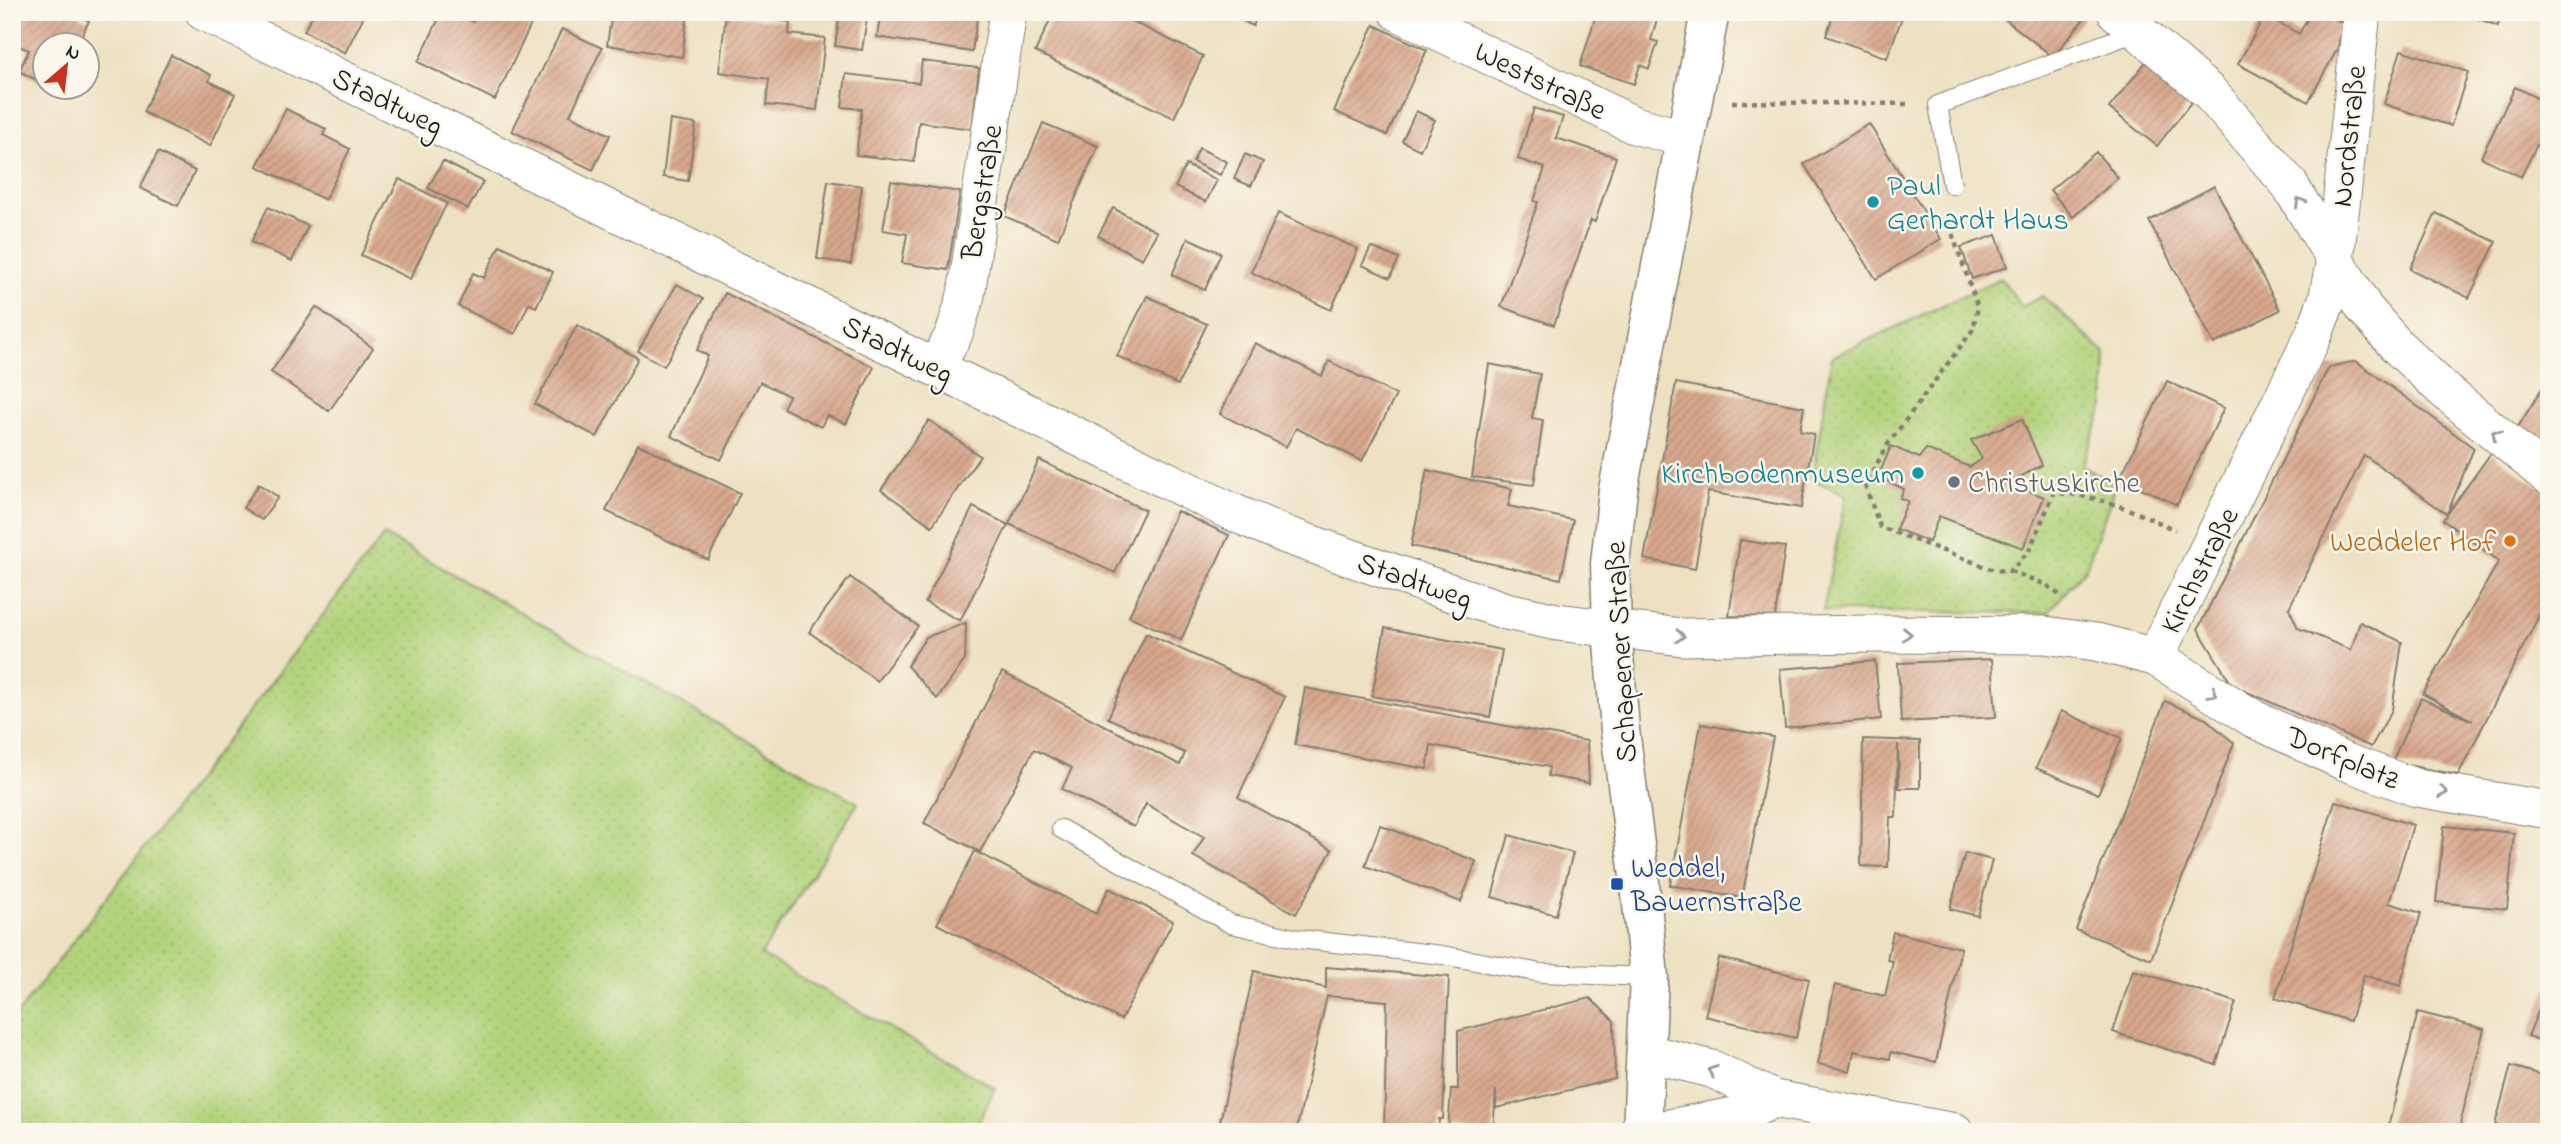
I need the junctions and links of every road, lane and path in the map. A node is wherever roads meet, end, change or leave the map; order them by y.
1 (204, 12) edge
2 (1008, 12) edge
3 (1398, 12) edge
4 (1710, 12) edge
5 (2362, 12) edge
6 (2128, 22) edge
7 (1694, 96) junction
8 (1938, 105) junction
9 (1687, 139) junction
10 (1952, 185) joint
11 (2335, 260) junction
12 (936, 367) junction
13 (2549, 477) edge
14 (2211, 546) junction
15 (2010, 571) junction
16 (2066, 600) dead end
17 (1612, 629) junction
18 (2155, 657) junction
19 (2549, 810) edge
20 (1061, 829) dead end
21 (1649, 978) junction
22 (1647, 1053) junction
23 (1774, 1099) junction
24 (1642, 1132) edge
25 (1647, 1132) edge
26 (1955, 1132) edge

1 - 12 street, Stadtweg
2 - 12 street, Bergstraße
3 - 9 street, Weststraße
4 - 7 street, Schapener Straße
5 - 11 street, Nordstraße
6 - 8 lane
11 -> 6 street
7 - 8 path
7 - 9 street, Schapener Straße
8 - 10 lane
9 - 17 street, Schapener Straße
10 - 15 path
13 -> 11 street
11 - 14 street, Kirchstraße
12 - 17 street, Stadtweg
14 - 15 path
14 - 18 street, Kirchstraße
15 - 16 path
17 -> 18 street, Kirchstraße
17 - 21 street, Schapener Straße
18 -> 19 street, Dorfplatz
20 - 21 lane
21 - 22 street, Schapener Straße
23 -> 22 street
22 - 24 street, Schapener Straße
23 - 25 street
23 - 26 street

